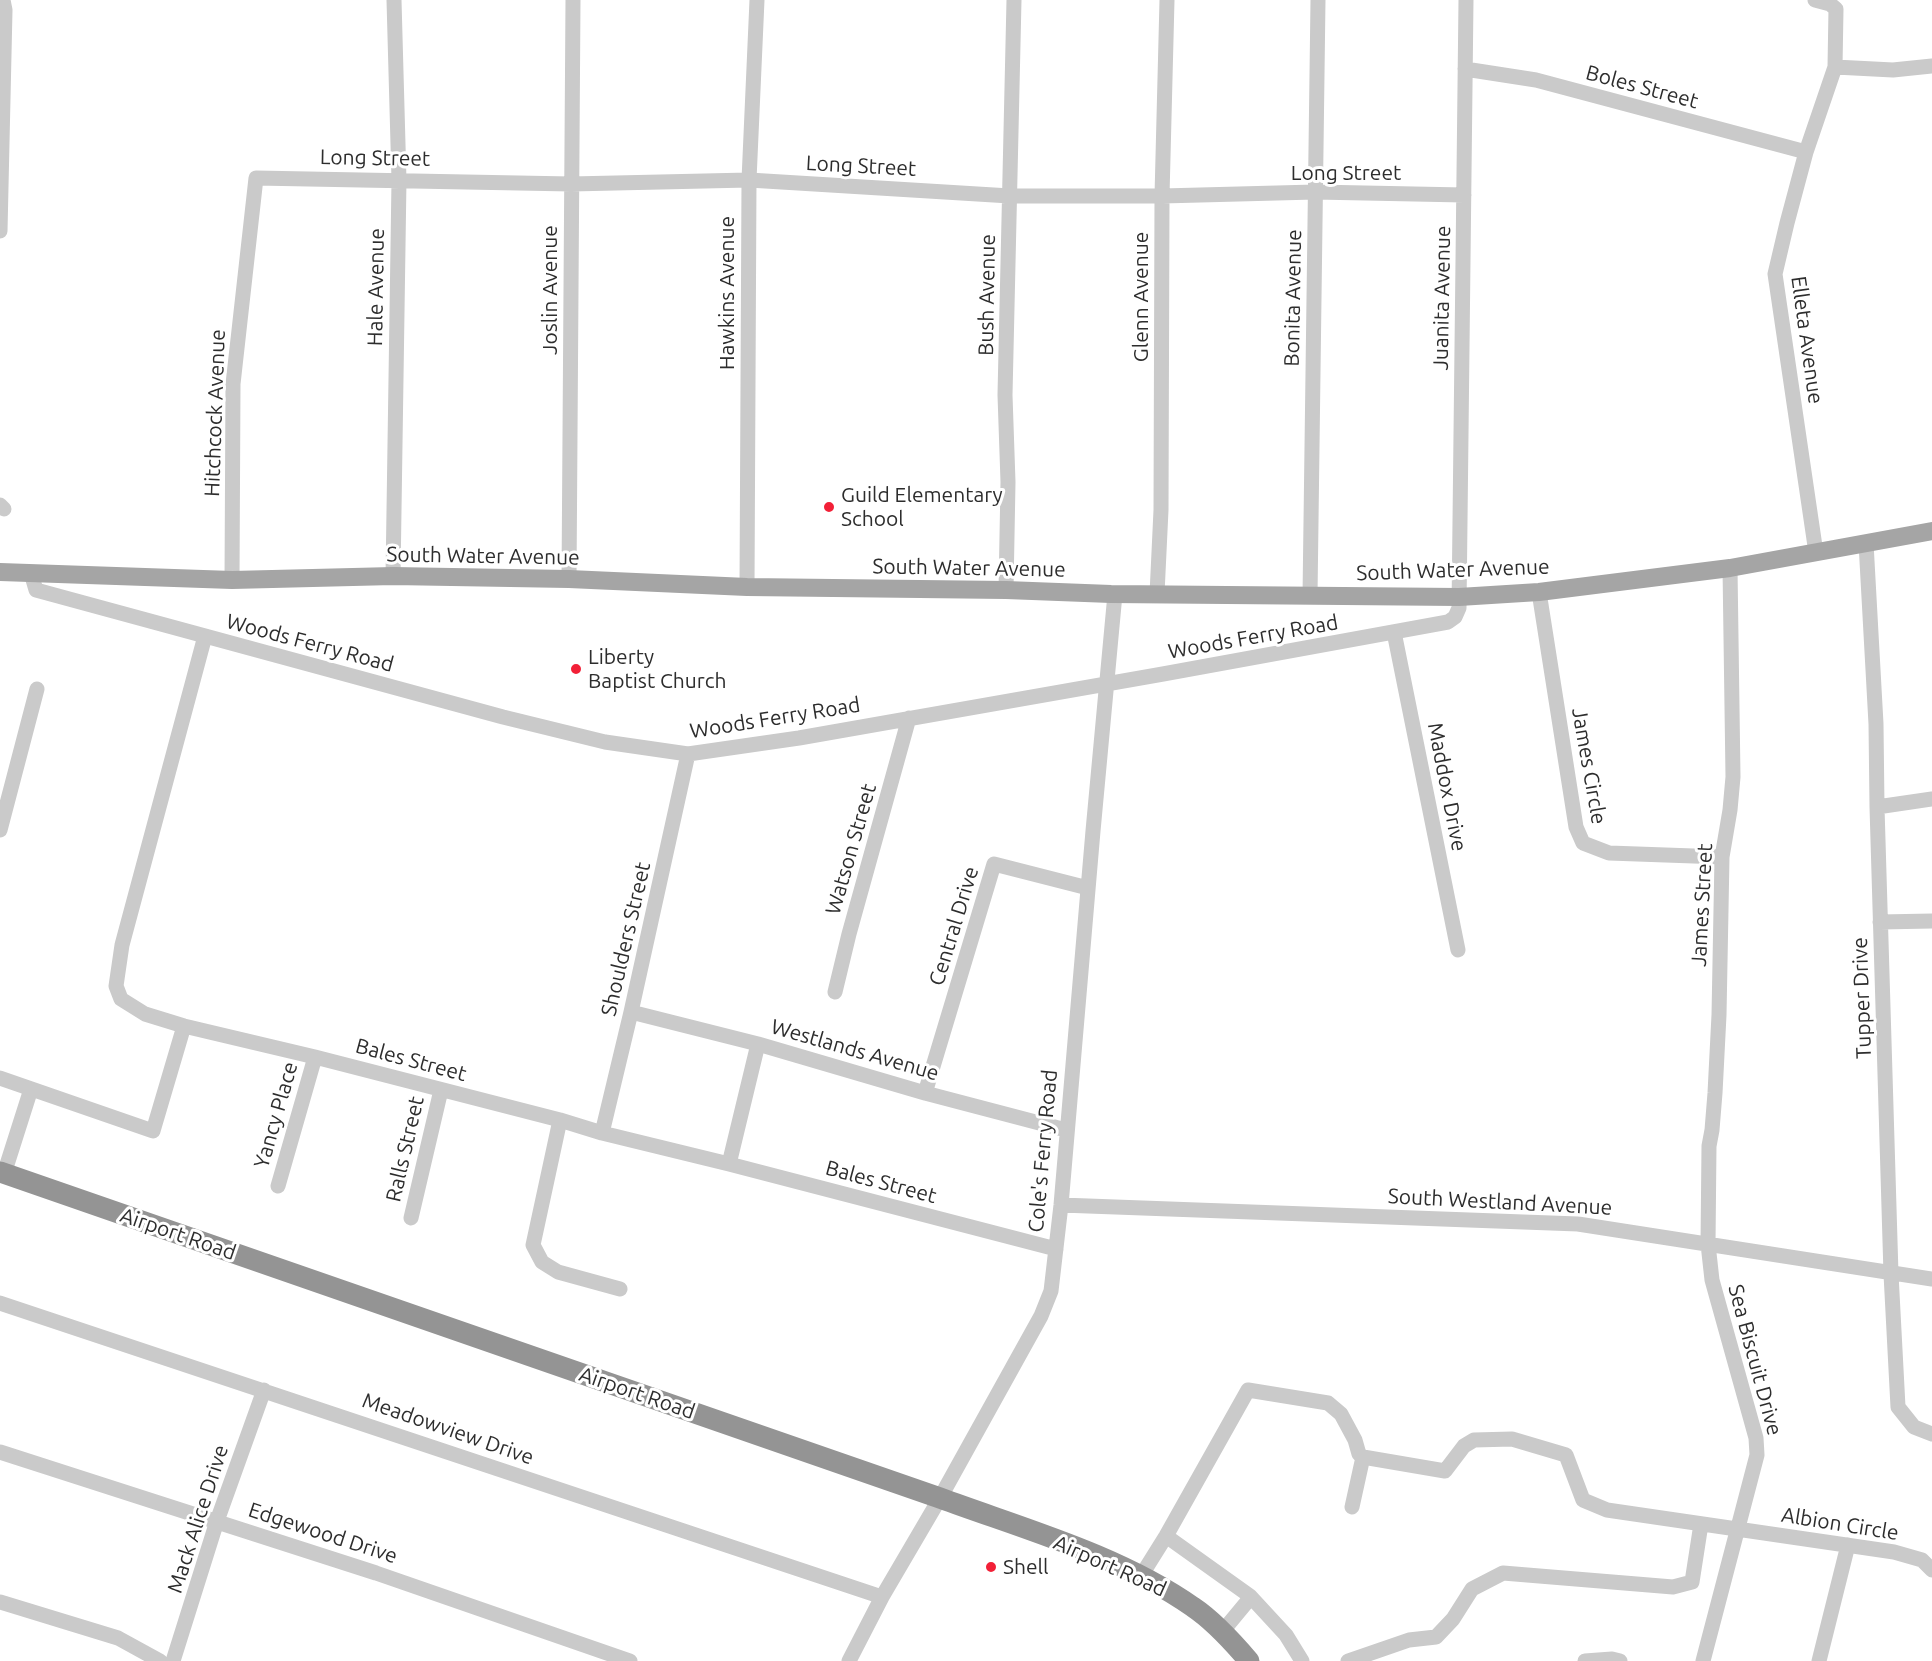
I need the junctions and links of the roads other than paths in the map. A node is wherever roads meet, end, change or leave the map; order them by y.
1 (3, 0) edge
2 (394, 0) edge
3 (573, 0) edge
4 (757, 0) edge
5 (1014, 0) edge
6 (1167, 0) edge
7 (1318, 0) edge
8 (1466, 0) edge
9 (1815, 0) edge
10 (1932, 66) edge
11 (1835, 67) junction
12 (1465, 69) junction
13 (1806, 152) junction
14 (256, 178) joint
15 (399, 180) junction
16 (749, 180) junction
17 (571, 184) junction
18 (1315, 192) junction
19 (1464, 195) junction
20 (1010, 196) junction
21 (1162, 196) junction
22 (0, 231) edge
23 (1932, 531) edge
24 (1866, 543) junction
25 (1816, 553) junction
26 (1730, 568) junction
27 (0, 572) edge
28 (31, 573) junction
29 (393, 576) junction
30 (232, 579) junction
31 (569, 579) junction
32 (747, 586) junction
33 (1006, 590) junction
34 (1539, 592) junction
35 (1115, 594) junction
36 (1157, 594) junction
37 (1311, 596) junction
38 (1459, 597) junction
39 (1394, 632) junction
40 (205, 636) junction
41 (1106, 685) junction
42 (37, 689) dead end
43 (909, 718) junction
44 (688, 754) junction
45 (1932, 799) edge
46 (1877, 807) junction
47 (0, 830) edge
48 (1722, 857) junction
49 (1088, 888) junction
50 (1932, 921) edge
51 (1880, 922) junction
52 (1458, 950) dead end
53 (835, 992) dead end
54 (631, 1012) junction
55 (184, 1026) junction
56 (758, 1044) junction
57 (315, 1057) junction
58 (0, 1078) edge
59 (32, 1089) junction
60 (441, 1090) junction
61 (925, 1093) junction
62 (560, 1120) junction
63 (1066, 1130) junction
64 (602, 1133) junction
65 (729, 1164) junction
66 (2, 1173) edge
67 (278, 1186) dead end
68 (1061, 1205) junction
69 (411, 1218) dead end
70 (1708, 1244) junction
71 (1056, 1249) junction
72 (1891, 1274) junction
73 (1932, 1279) edge
74 (620, 1289) dead end
75 (0, 1303) edge
76 (264, 1390) junction
77 (1932, 1434) edge
78 (0, 1452) edge
79 (1363, 1457) junction
80 (940, 1498) junction
81 (1352, 1507) dead end
82 (218, 1521) junction
83 (1701, 1524) junction
84 (1737, 1530) junction
85 (1166, 1536) junction
86 (1848, 1545) junction
87 (1932, 1570) edge
88 (1141, 1576) junction
89 (882, 1597) junction
90 (1251, 1597) junction
91 (0, 1602) edge
92 (1222, 1632) junction
93 (160, 1661) edge
94 (173, 1661) edge
95 (630, 1661) edge
96 (849, 1661) edge
97 (1249, 1661) edge
98 (1302, 1661) edge
99 (1348, 1661) edge
100 (1585, 1661) edge
101 (1620, 1661) edge
102 (1703, 1661) edge
103 (1819, 1661) edge

1 - 22 street
2 - 15 street, Hale Avenue
3 - 17 street, Joslin Avenue
4 - 16 street, Hawkins Avenue
5 - 20 street, Bush Avenue
6 - 21 street, Glenn Avenue
7 - 18 street, Bonita Avenue
8 - 12 street, Juanita Avenue
9 - 11 street, Elleta Avenue
10 - 11 street
11 - 13 street, Elleta Avenue
12 - 13 street, Boles Street
12 - 19 street, Juanita Avenue
13 - 25 street, Elleta Avenue
14 - 15 street, Long Street
14 - 30 street, Hitchcock Avenue
15 - 17 street, Long Street
15 - 29 street, Hale Avenue
16 - 17 street, Long Street
16 - 20 street, Long Street
16 - 32 street, Hawkins Avenue
17 - 31 street, Joslin Avenue
18 - 19 street, Long Street
18 - 21 street, Long Street
18 - 37 street, Bonita Avenue
19 - 38 street, Juanita Avenue
20 - 21 street, Long Street
20 - 33 street, Bush Avenue
21 - 36 street, Glenn Avenue
23 - 24 main road, South Water Avenue
24 - 25 main road, South Water Avenue
24 - 46 street, Tupper Drive
25 - 26 main road, South Water Avenue
26 - 34 main road, South Water Avenue
26 - 48 street, James Street
27 - 28 main road, South Water Avenue
28 - 30 main road, South Water Avenue
28 - 40 street, Woods Ferry Road
29 - 30 main road, South Water Avenue
29 - 31 main road, South Water Avenue
31 - 32 main road, South Water Avenue
32 - 33 main road, South Water Avenue
33 - 35 main road, South Water Avenue
34 - 38 main road, South Water Avenue
34 - 48 street, James Circle
35 - 36 main road, South Water Avenue
35 - 41 street, Cole's Ferry Road
36 - 37 main road, South Water Avenue
37 - 38 main road, South Water Avenue
38 - 39 street, Woods Ferry Road
39 - 41 street, Woods Ferry Road
39 - 52 street, Maddox Drive
40 - 44 street, Woods Ferry Road
40 - 55 street, Bales Street
41 - 43 street, Woods Ferry Road
41 - 49 street, Cole's Ferry Road
42 - 47 street
43 - 44 street, Woods Ferry Road
43 - 53 street, Watson Street
44 - 54 street, Shoulders Street
45 - 46 street
46 - 51 street, Tupper Drive
48 - 70 street, James Street
49 - 61 street, Central Drive
49 - 63 street, Cole's Ferry Road
50 - 51 street
51 - 72 street, Tupper Drive
54 - 56 street, Westlands Avenue
54 - 64 street, Shoulders Street
55 - 57 street, Bales Street
55 - 59 street
56 - 61 street, Westlands Avenue
56 - 65 street
57 - 60 street, Bales Street
57 - 67 street, Yancy Place
58 - 59 street
59 - 66 street
60 - 62 street, Bales Street
60 - 69 street, Ralls Street
61 - 63 street, Westlands Avenue
62 - 64 street, Bales Street
62 - 74 street
63 - 68 street, Cole's Ferry Road
64 - 65 street, Bales Street
65 - 71 street, Bales Street
66 - 80 highway, Airport Road
68 - 70 street, South Westland Avenue
68 - 71 street, Cole's Ferry Road
70 - 72 street, South Westland Avenue
70 - 84 street, Sea Biscuit Drive
71 - 80 street, Cole's Ferry Road
72 - 73 street, South Westland Avenue
72 - 77 street, Tupper Drive
75 - 76 street, Meadowview Drive
76 - 82 street, Mack Alice Drive
76 - 89 street, Meadowview Drive
78 - 82 street, Edgewood Drive
79 - 81 street
79 - 83 street, Albion Circle
79 - 85 street
80 - 88 highway, Airport Road
80 - 89 street, Cole's Ferry Road
82 - 94 street, Mack Alice Drive
82 - 95 street, Edgewood Drive
83 - 84 street, Albion Circle
83 - 99 street
84 - 86 street, Albion Circle
84 - 102 street, Sea Biscuit Drive
85 - 88 street
85 - 90 street
86 - 87 street, Albion Circle
86 - 103 street
88 - 92 highway, Airport Road
89 - 96 street, Cole's Ferry Road
90 - 92 street
90 - 98 street
91 - 93 street
92 - 97 highway, Airport Road
100 - 101 street

